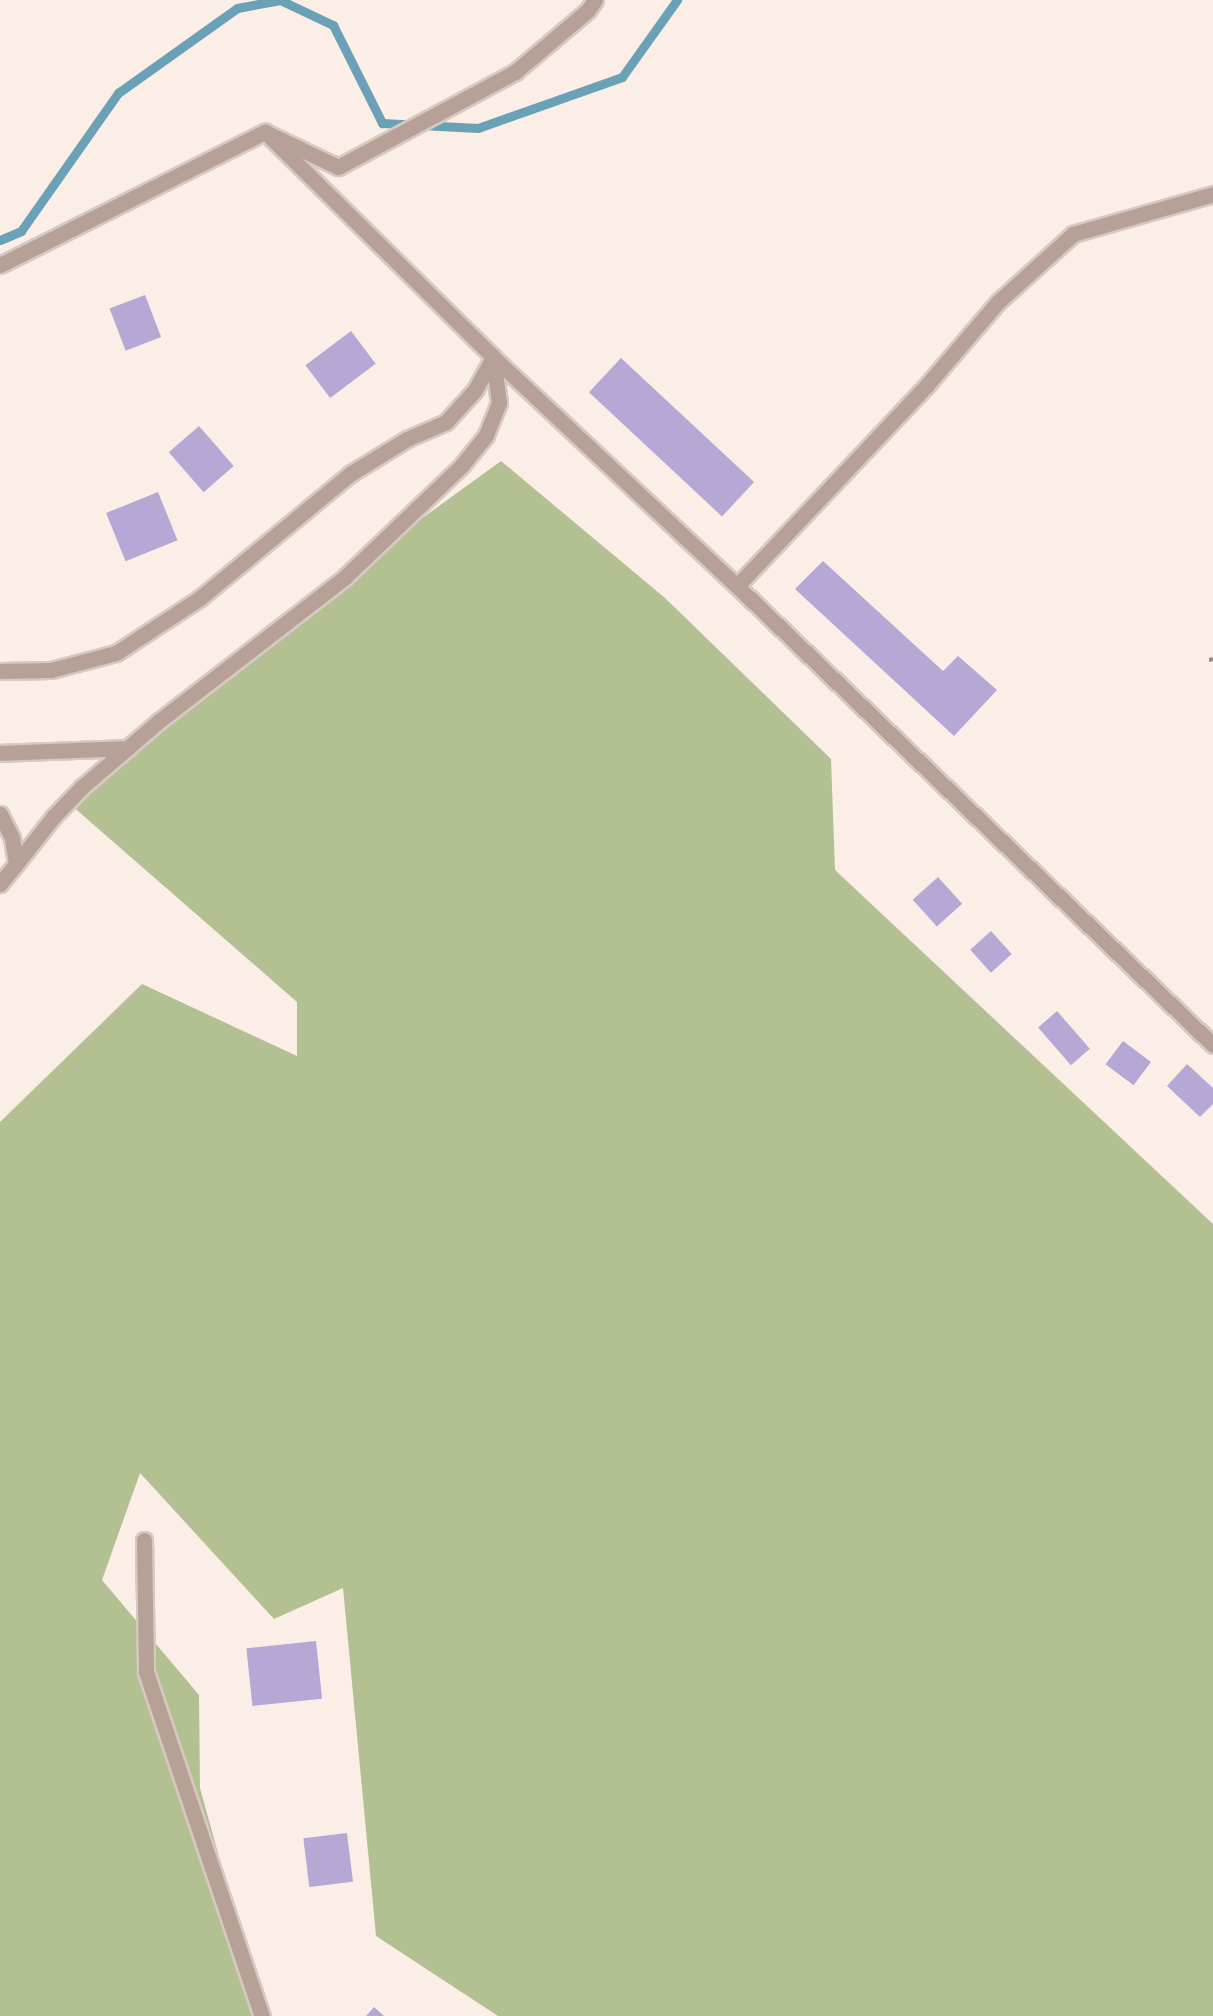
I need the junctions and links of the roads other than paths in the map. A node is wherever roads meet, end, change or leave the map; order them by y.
1 (595, 0) edge
2 (265, 132) junction
3 (1213, 194) edge
4 (0, 265) edge
5 (493, 357) junction
6 (737, 586) junction
7 (0, 671) edge
8 (128, 748) junction
9 (0, 753) edge
10 (0, 814) edge
11 (16, 864) junction
12 (0, 884) edge
13 (1213, 1045) edge
14 (144, 1540) dead end
15 (262, 2016) edge

1 - 2 street
2 - 4 street
2 - 5 street
3 - 6 street
5 - 6 street
5 - 7 street
5 - 8 street
6 - 13 street
8 - 9 street
8 - 11 street
10 - 11 street
11 - 12 street
14 - 15 street

